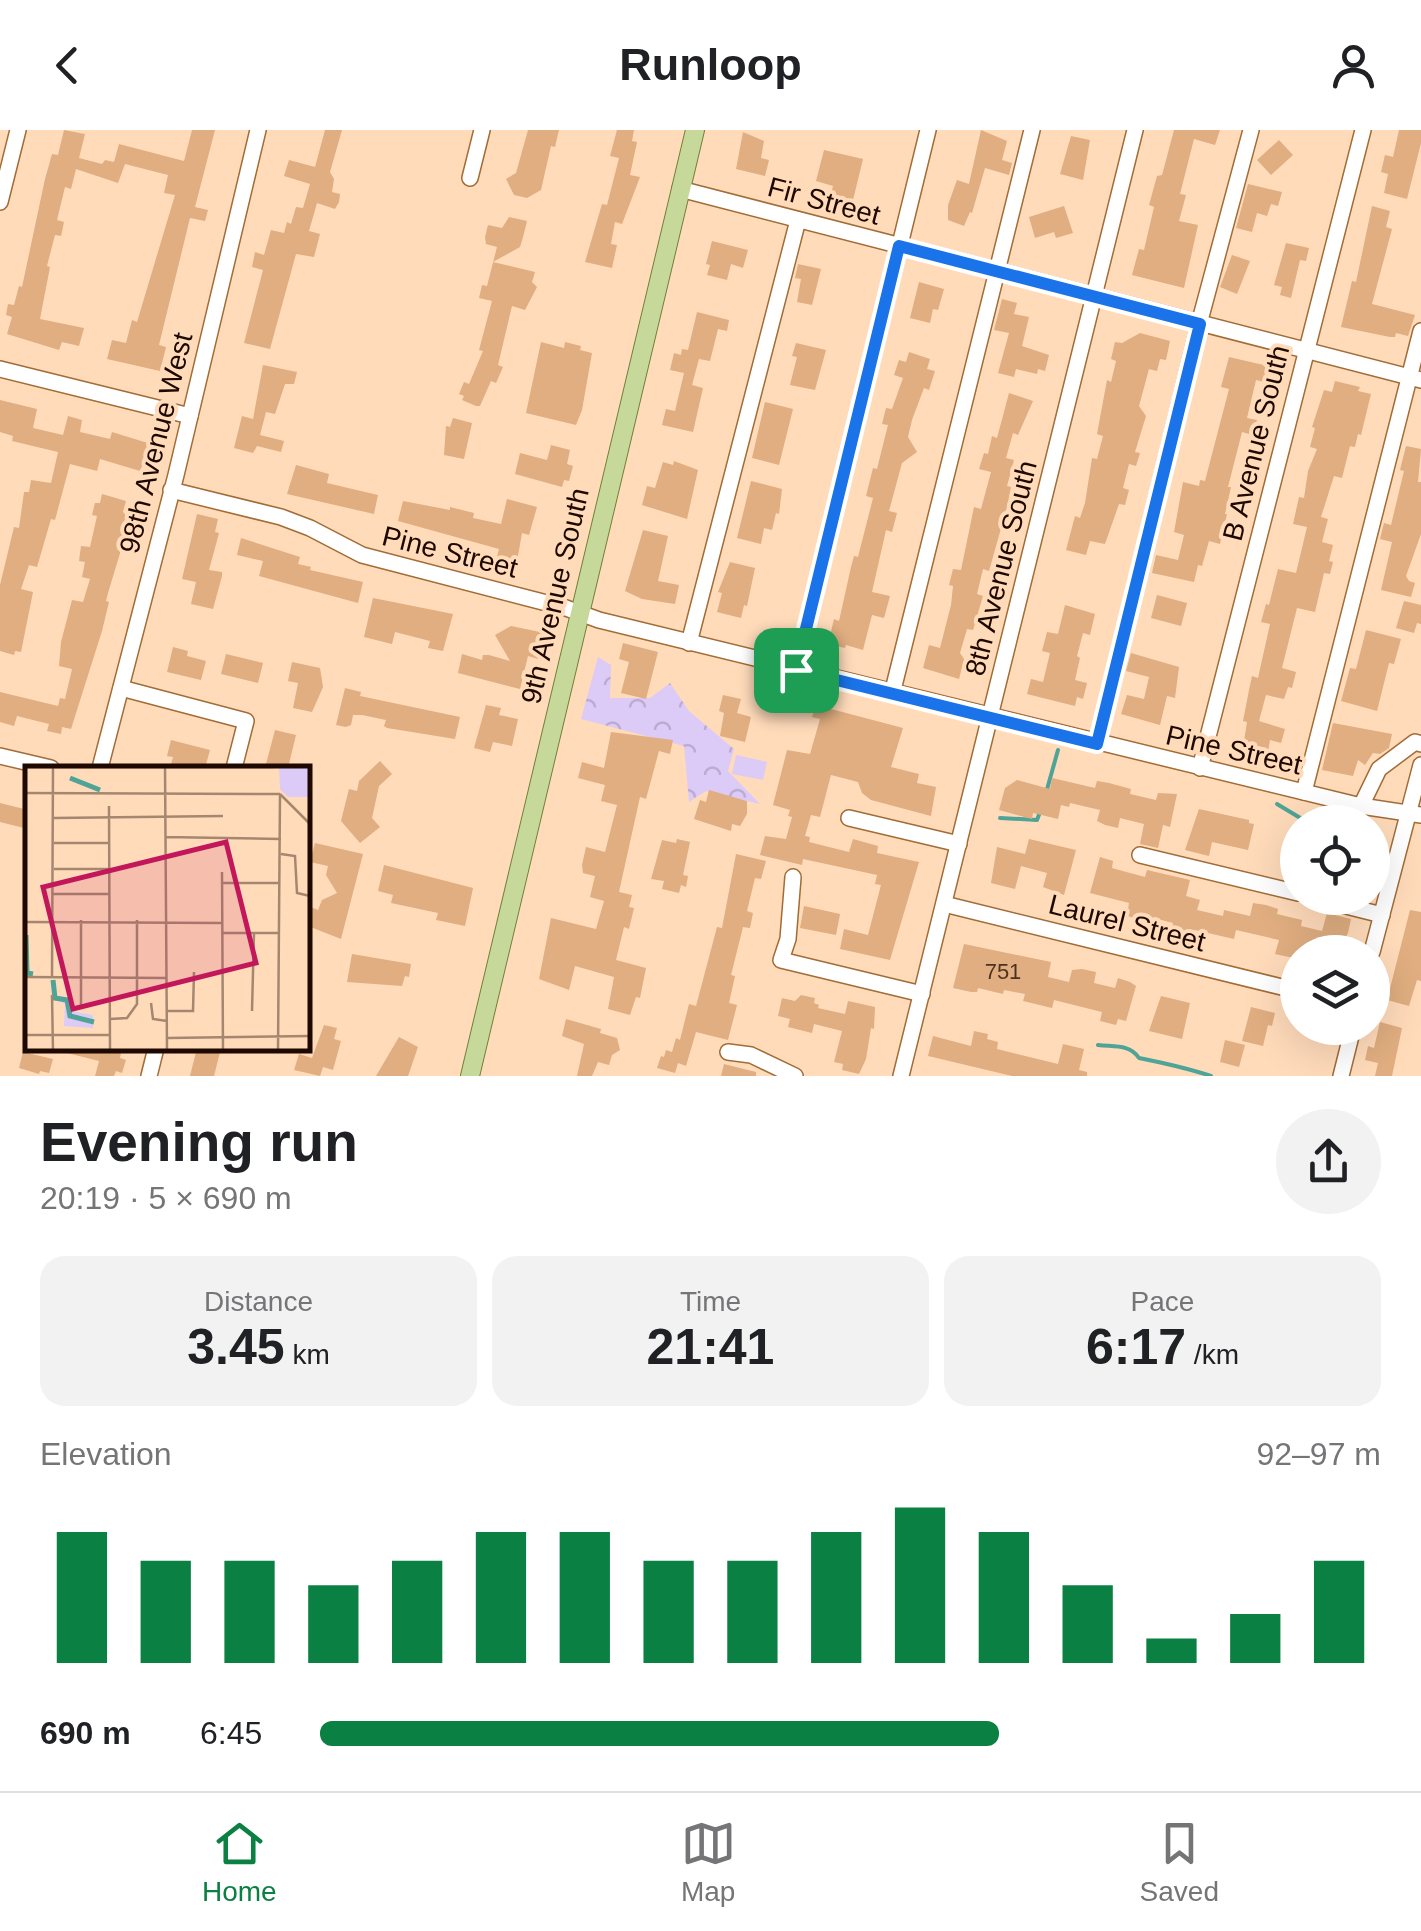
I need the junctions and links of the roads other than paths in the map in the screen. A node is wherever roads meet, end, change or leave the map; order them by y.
1 (18, 130) edge
2 (258, 130) edge
3 (482, 130) edge
4 (695, 130) edge
5 (928, 130) edge
6 (1032, 130) edge
7 (1135, 130) edge
8 (1251, 130) edge
9 (1362, 130) edge
10 (470, 178) dead end
11 (680, 189) junction
12 (0, 202) edge
13 (798, 220) junction
14 (899, 246) junction
15 (996, 272) junction
16 (1094, 298) junction
17 (1200, 324) junction
18 (1421, 331) edge
19 (1306, 349) junction
20 (0, 369) edge
21 (1415, 378) edge
22 (190, 416) junction
23 (171, 490) junction
24 (579, 612) junction
25 (689, 644) junction
26 (796, 670) junction
27 (121, 688) junction
28 (892, 694) junction
29 (990, 718) junction
30 (1097, 744) junction
31 (1421, 744) edge
32 (0, 756) edge
33 (1421, 765) edge
34 (42, 766) edge
35 (101, 766) edge
36 (235, 766) edge
37 (1200, 768) junction
38 (1304, 792) junction
39 (1356, 805) edge
40 (1361, 805) edge
41 (1414, 815) edge
42 (850, 818) dead end
43 (959, 844) junction
44 (1140, 855) dead end
45 (794, 877) dead end
46 (1280, 889) edge
47 (1390, 890) edge
48 (944, 904) junction
49 (1382, 915) edge
50 (1377, 935) edge
51 (1280, 987) edge
52 (922, 994) junction
53 (1348, 1045) edge
54 (155, 1051) edge
55 (728, 1052) dead end
56 (149, 1076) edge
57 (470, 1076) edge
58 (796, 1076) edge
59 (901, 1076) edge
60 (1340, 1076) edge

1 - 12 street
2 - 22 street, 98th Avenue West
3 - 10 street
4 - 11 main road, 9th Avenue South
5 - 14 street
6 - 15 street
7 - 16 street, 8th Avenue South
8 - 17 street
9 - 19 street, B Avenue South
11 - 13 street, Fir Street
11 - 24 main road, 9th Avenue South
13 - 14 street, Fir Street
13 - 25 street
14 - 15 street, Fir Street
14 - 26 street
15 - 16 street, Fir Street
15 - 28 street
16 - 17 street, Fir Street
16 - 29 street, 8th Avenue South
17 - 19 street, Fir Street
17 - 30 street
18 - 21 street
19 - 21 street, Fir Street
19 - 37 street, B Avenue South
20 - 22 street
21 - 38 street
22 - 23 street, 98th Avenue West
23 - 24 street, Pine Street
23 - 27 street, 98th Avenue West
24 - 25 street, Pine Street
24 - 57 main road, 9th Avenue South
25 - 26 street, Pine Street
26 - 28 street, Pine Street
27 - 35 street, 98th Avenue West
27 - 36 street
28 - 29 street, Pine Street
29 - 30 street, Pine Street
29 - 43 street, 8th Avenue South
30 - 37 street, Pine Street
31 - 40 street
32 - 34 street
33 - 41 street
37 - 38 street, Pine Street
38 - 39 street, Pine Street
41 - 47 street
42 - 43 street
43 - 48 street, 8th Avenue South
44 - 46 street
45 - 52 street
48 - 51 street, Laurel Street
48 - 52 street, 8th Avenue South
49 - 50 street
52 - 59 street, 8th Avenue South
53 - 60 street
54 - 56 street
55 - 58 street

